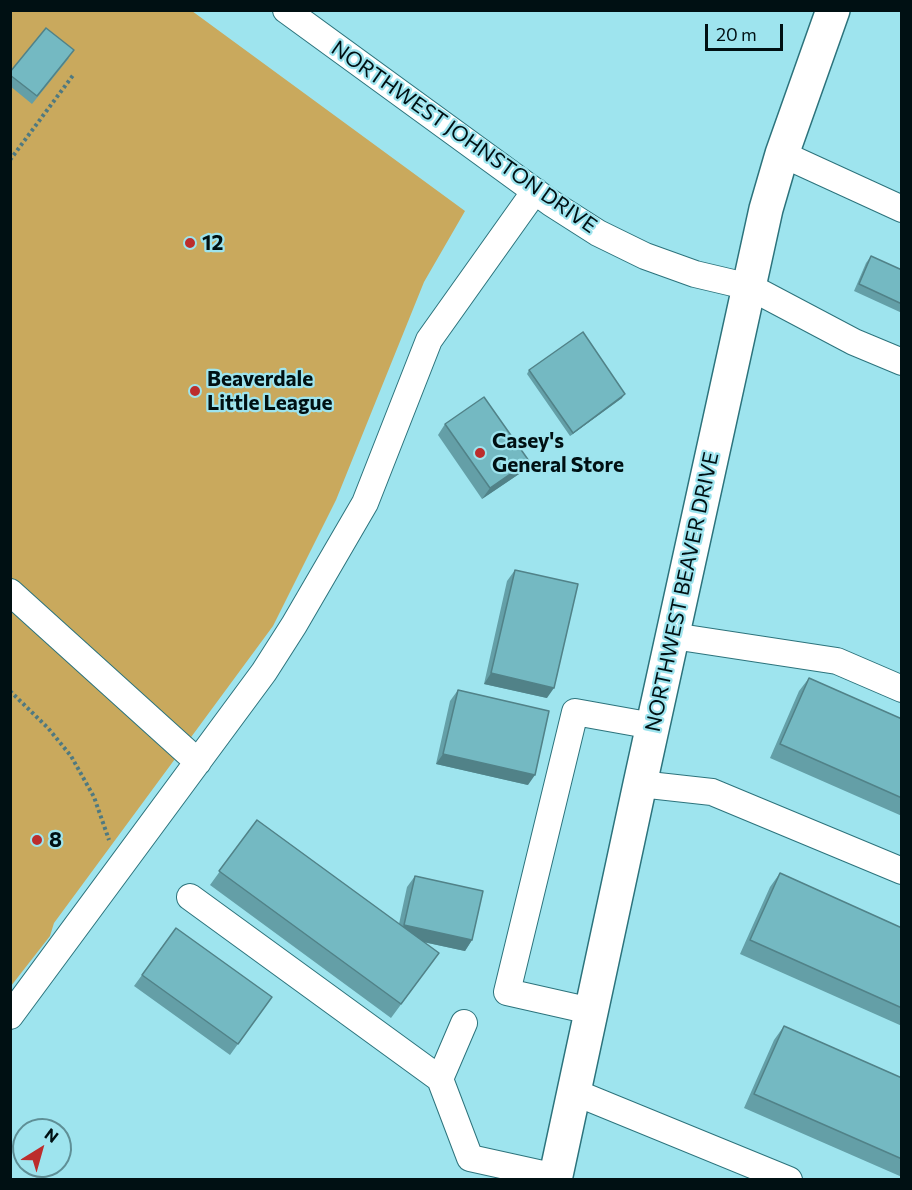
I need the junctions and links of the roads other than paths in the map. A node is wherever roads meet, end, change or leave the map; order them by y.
1 (286, 10) edge
2 (833, 10) edge
3 (782, 154) junction
4 (535, 191) junction
5 (902, 209) edge
6 (750, 287) junction
7 (902, 362) edge
8 (10, 592) edge
9 (673, 636) junction
10 (902, 688) edge
11 (653, 726) junction
12 (198, 762) junction
13 (640, 784) junction
14 (902, 871) edge
15 (190, 897) dead end
16 (591, 1011) junction
17 (10, 1016) edge
18 (464, 1023) dead end
19 (440, 1078) junction
20 (574, 1092) junction
21 (556, 1178) edge
22 (789, 1179) edge

1 - 4 street, NORTHWEST JOHNSTON DRIVE
2 - 3 main road, NORTHWEST BEAVER DRIVE
3 - 5 street
3 - 6 main road, NORTHWEST BEAVER DRIVE
4 - 6 street, NORTHWEST JOHNSTON DRIVE
4 - 12 street
6 - 7 street, NORTHWEST JOHNSTON DRIVE
6 - 9 main road, NORTHWEST BEAVER DRIVE
8 - 12 street
9 - 10 street
9 - 11 main road, NORTHWEST BEAVER DRIVE
11 - 13 main road, NORTHWEST BEAVER DRIVE
11 - 16 street
12 - 17 street
13 - 14 street
13 - 16 main road, NORTHWEST BEAVER DRIVE
15 - 19 street
16 - 20 main road, NORTHWEST BEAVER DRIVE
18 - 19 street
19 - 21 street
20 - 21 main road, NORTHWEST BEAVER DRIVE
20 - 22 street

